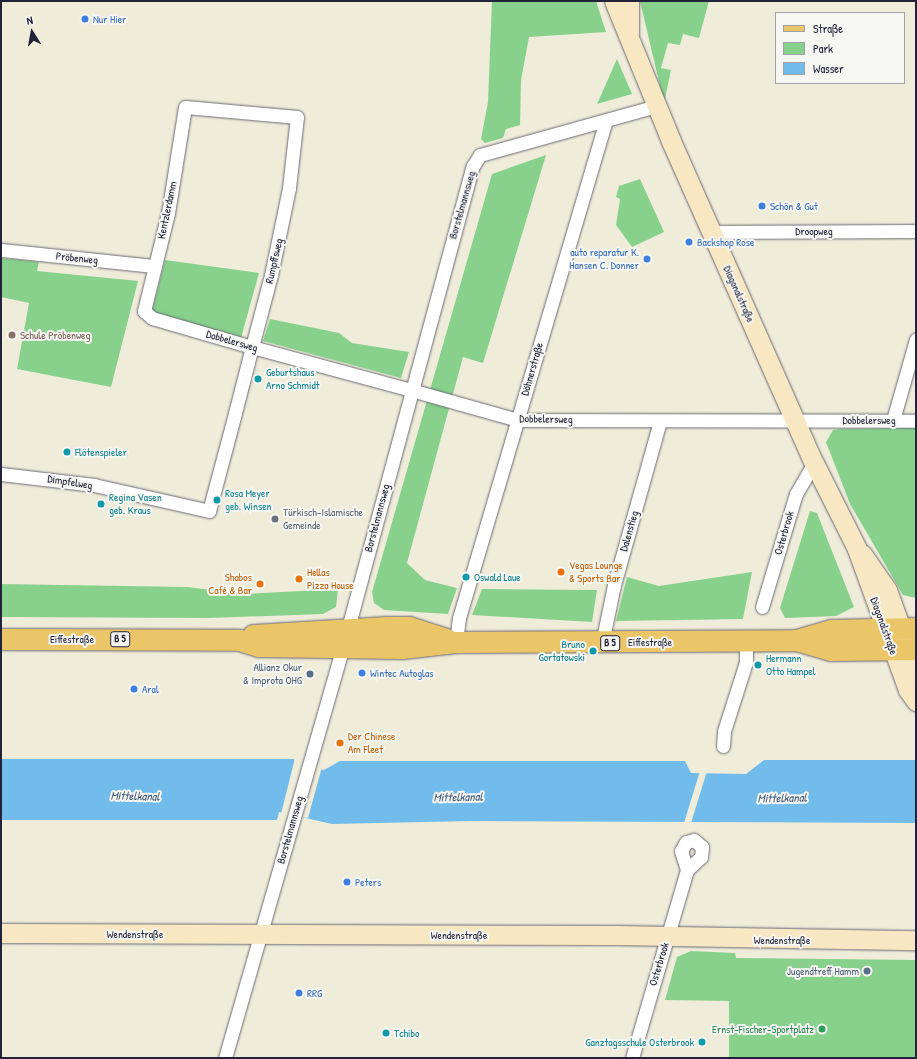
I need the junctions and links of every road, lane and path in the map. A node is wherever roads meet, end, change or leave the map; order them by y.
1 (614, 1) edge
2 (629, 1) edge
3 (629, 36) junction
4 (657, 106) junction
5 (185, 107) joint
6 (606, 120) junction
7 (916, 231) edge
8 (712, 232) junction
9 (1, 250) edge
10 (154, 266) junction
11 (144, 311) joint
12 (916, 339) edge
13 (252, 347) junction
14 (411, 390) junction
15 (518, 420) junction
16 (795, 420) junction
17 (893, 420) junction
18 (660, 421) junction
19 (916, 421) edge
20 (814, 463) junction
21 (1, 474) edge
22 (209, 511) joint
23 (762, 607) dead end
24 (901, 628) edge
25 (345, 637) junction
26 (1, 638) edge
27 (796, 640) junction
28 (746, 641) junction
29 (456, 642) junction
30 (602, 643) junction
31 (906, 649) edge
32 (916, 670) edge
33 (916, 701) edge
34 (723, 746) dead end
35 (687, 870) dead end
36 (1, 933) edge
37 (260, 936) junction
38 (667, 937) junction
39 (916, 940) edge
40 (225, 1058) edge
41 (632, 1058) edge

1 - 3 street, Diagonalstraße
2 - 3 street, Diagonalstraße
3 - 4 street, Diagonalstraße
4 - 6 street, Borstelmannsweg
4 - 8 street, Diagonalstraße
5 - 10 street, Kentzlerdamm
5 - 13 street, Rumpffsweg
6 - 14 street, Borstelmannsweg
6 - 15 street, Döhnerstraße
7 - 8 street, Droopweg
8 - 16 street, Diagonalstraße
9 - 10 street, Pröbenweg
10 - 11 street, Kentzlerdamm
11 - 13 street, Dobbelersweg
12 - 17 street
13 - 14 street, Dobbelersweg
13 - 22 street, Rumpffsweg
14 - 15 street, Dobbelersweg
14 - 25 street, Borstelmannsweg
15 - 18 street, Dobbelersweg
15 - 29 street, Döhnerstraße
16 - 17 street, Dobbelersweg
16 - 18 street, Dobbelersweg
16 - 20 street, Diagonalstraße
17 - 19 street, Dobbelersweg
18 - 30 street, Dalenstieg
20 - 23 street, Osterbrook
20 - 24 street, Diagonalstraße
21 - 22 street, Dimpfelweg
24 - 27 main road, Eiffestraße / B 5
24 - 31 street, Diagonalstraße
25 - 26 main road, Eiffestraße / B 5
25 - 29 main road, Eiffestraße / B 5
25 - 37 street, Borstelmannsweg
27 - 28 main road, Eiffestraße / B 5
27 - 31 main road, Eiffestraße / B 5
28 - 30 main road, Eiffestraße / B 5
28 - 34 street
29 - 30 main road, Eiffestraße / B 5
31 - 32 street, Diagonalstraße
31 - 33 street, Diagonalstraße
35 - 38 street, Osterbrook
36 - 37 street, Wendenstraße
37 - 38 street, Wendenstraße
37 - 40 street, Borstelmannsweg
38 - 39 street, Wendenstraße
38 - 41 street, Osterbrook

